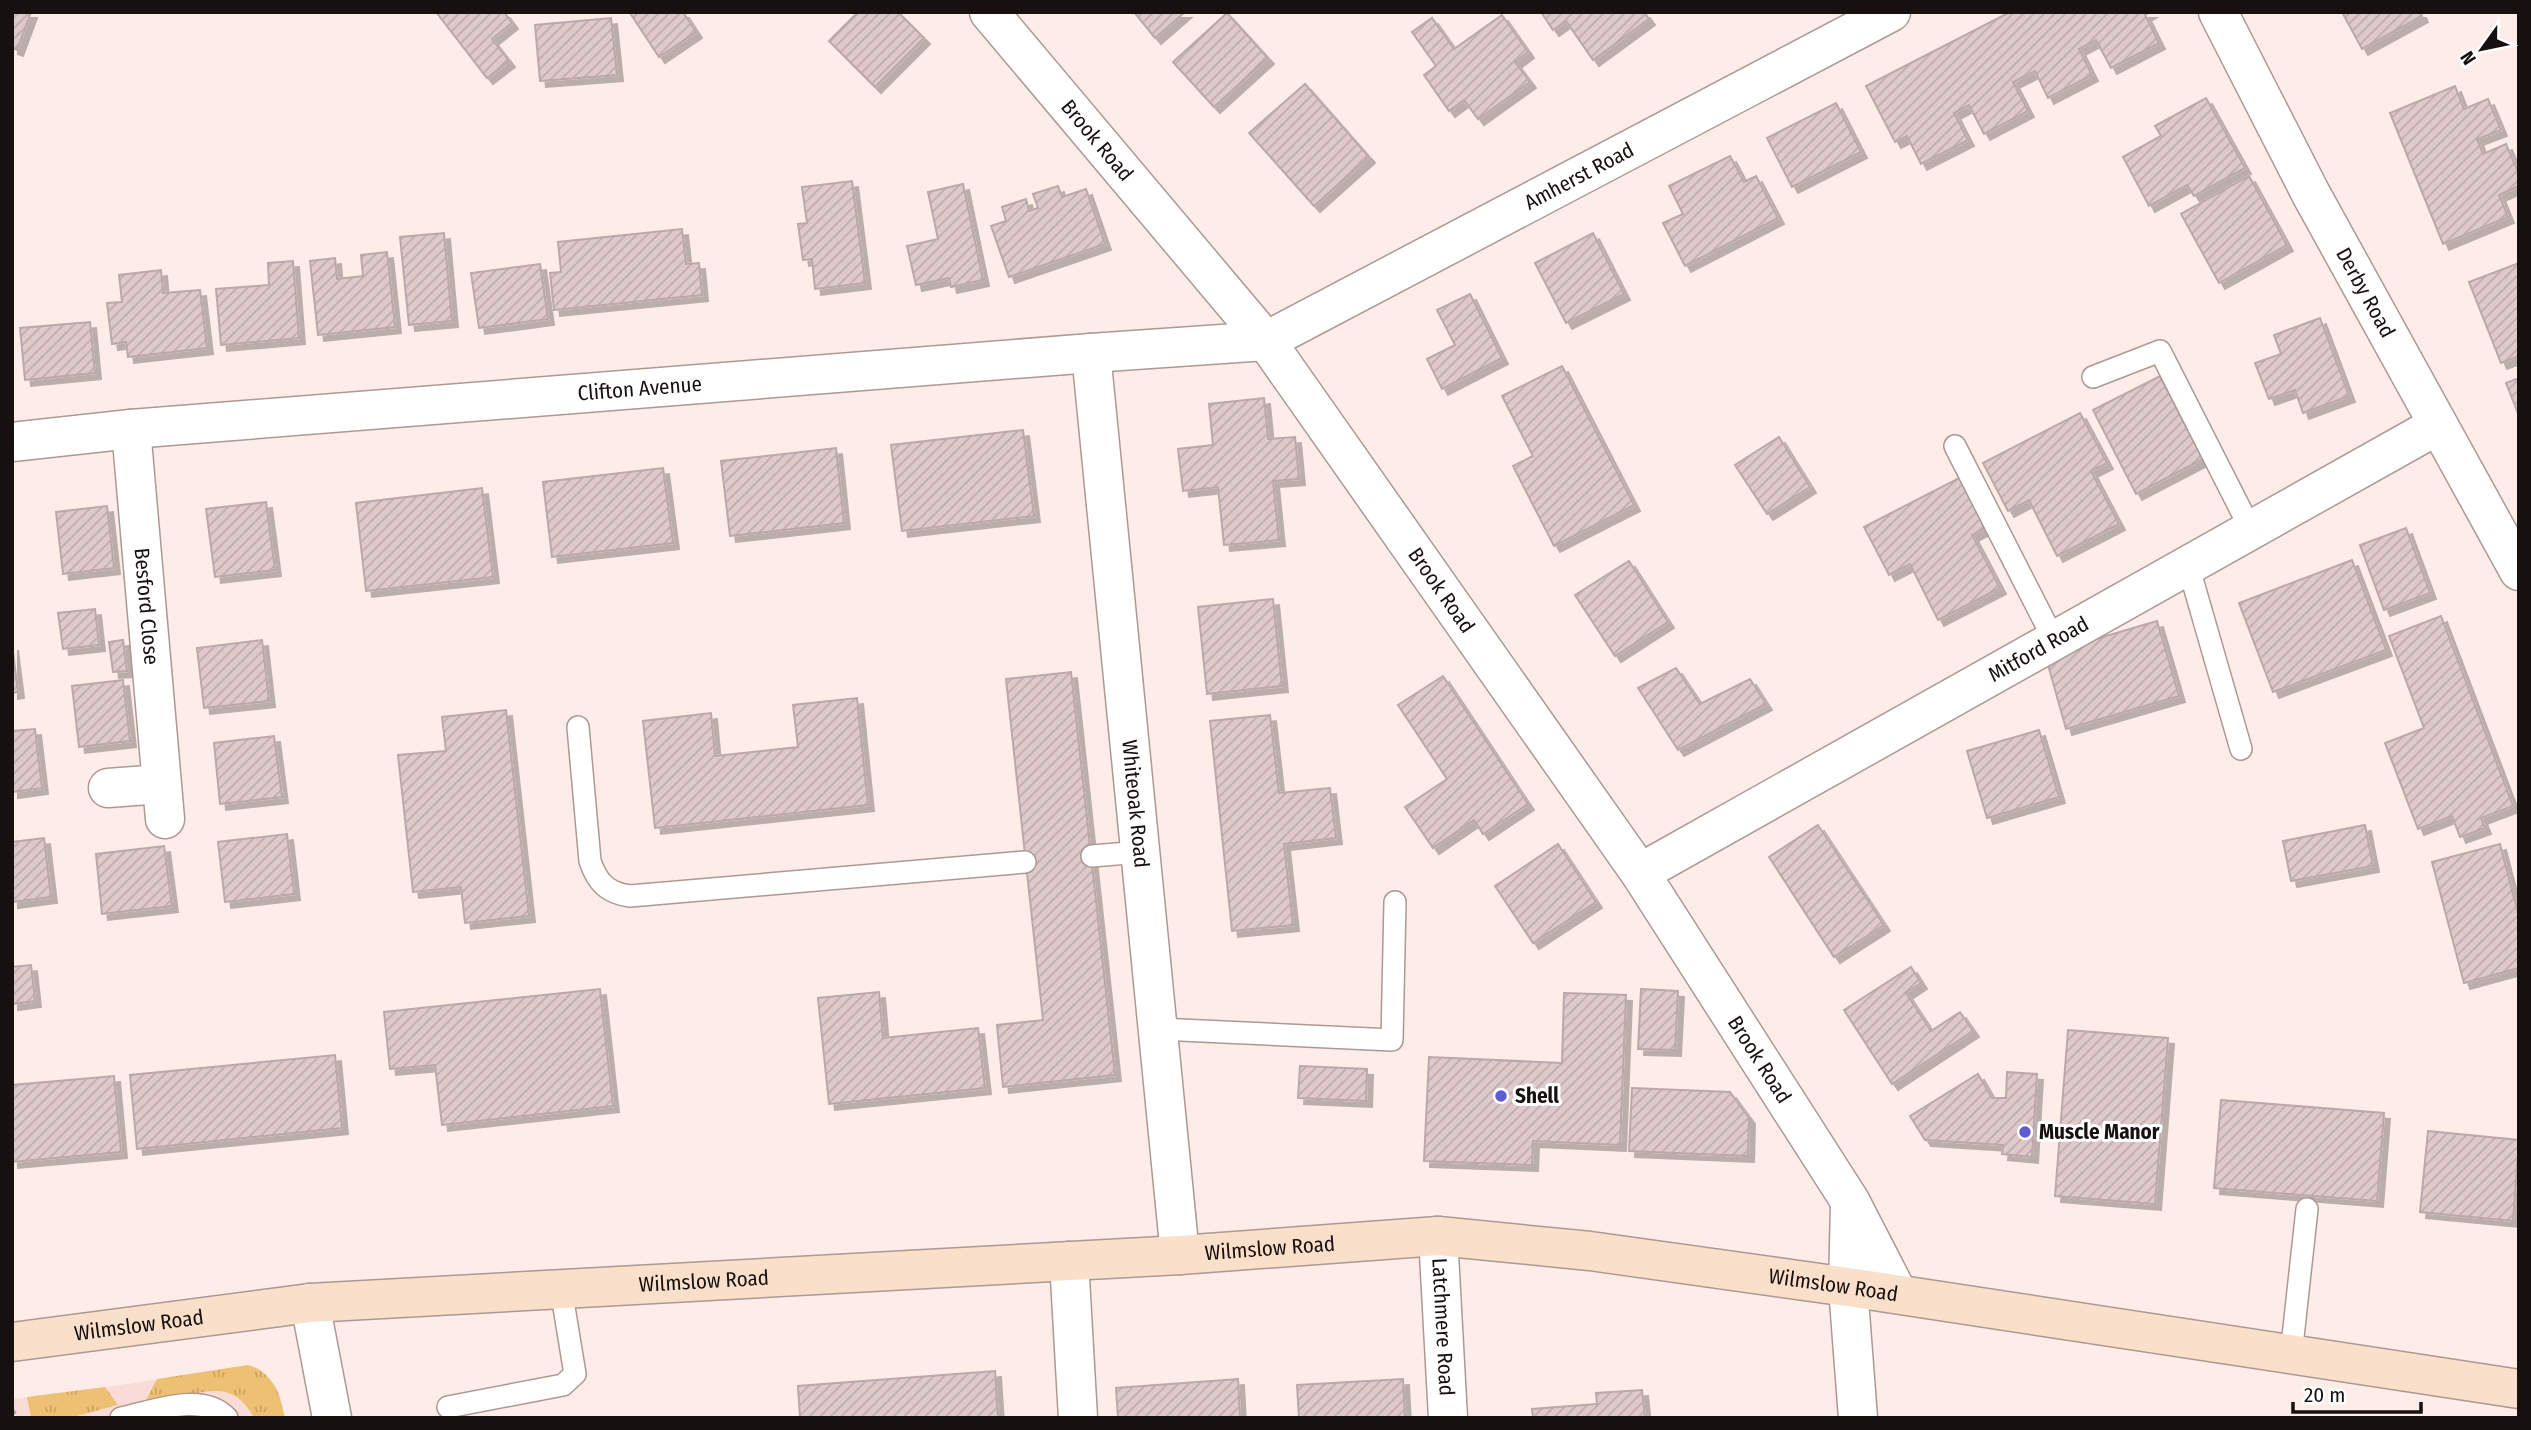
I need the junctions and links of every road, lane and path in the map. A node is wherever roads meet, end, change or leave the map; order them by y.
1 (989, 12) edge
2 (1892, 12) edge
3 (2218, 12) edge
4 (1266, 341) junction
5 (1091, 353) junction
6 (2093, 377) dead end
7 (2438, 425) junction
8 (131, 429) junction
9 (12, 442) edge
10 (1955, 446) dead end
11 (2251, 530) junction
12 (2516, 557) edge
13 (2188, 565) junction
14 (2054, 640) junction
15 (578, 727) dead end
16 (2241, 749) dead end
17 (108, 788) dead end
18 (1141, 852) junction
19 (1092, 856) dead end
20 (1025, 862) dead end
21 (1640, 873) junction
22 (1395, 902) dead end
23 (1159, 1029) junction
24 (1850, 1201) junction
25 (2307, 1209) dead end
26 (1438, 1236) junction
27 (1180, 1255) junction
28 (1069, 1261) junction
29 (1849, 1287) junction
30 (561, 1289) junction
31 (1898, 1294) junction
32 (310, 1303) junction
33 (12, 1342) edge
34 (2291, 1354) junction
35 (2519, 1389) edge
36 (448, 1407) dead end
37 (12, 1409) edge
38 (18, 1418) edge
39 (121, 1418) edge
40 (227, 1418) edge
41 (332, 1418) edge
42 (1078, 1418) edge
43 (1448, 1418) edge
44 (1858, 1418) edge

1 - 4 street, Brook Road
2 - 4 street, Amherst Road
3 - 7 street, Derby Road
4 - 5 street, Clifton Avenue
4 - 21 street, Brook Road
5 - 8 street, Clifton Avenue
5 - 18 street, Whiteoak Road
6 - 11 lane
7 - 11 street, Mitford Road
7 - 12 street, Derby Road
8 - 9 street, Clifton Avenue
8 - 17 street, Besford Close
10 - 14 lane
11 - 13 street, Mitford Road
13 - 14 street, Mitford Road
13 - 16 lane
14 - 21 street, Mitford Road
15 - 20 lane
18 - 19 lane
18 - 23 street, Whiteoak Road
21 - 24 street, Brook Road
22 - 23 lane
23 - 27 street, Whiteoak Road
24 - 29 street
24 - 31 street, Brook Road
25 - 34 lane
26 - 27 main road, Wilmslow Road
26 - 29 main road, Wilmslow Road
26 - 43 street, Latchmere Road
27 - 28 main road, Wilmslow Road
28 - 30 main road, Wilmslow Road
28 - 42 street
29 - 31 main road, Wilmslow Road
29 - 44 street
30 - 32 main road, Wilmslow Road
30 - 36 lane
31 - 34 main road, Wilmslow Road
32 - 33 main road, Wilmslow Road
32 - 41 street
34 - 35 main road, Wilmslow Road
37 - 38 path
39 - 40 lane

